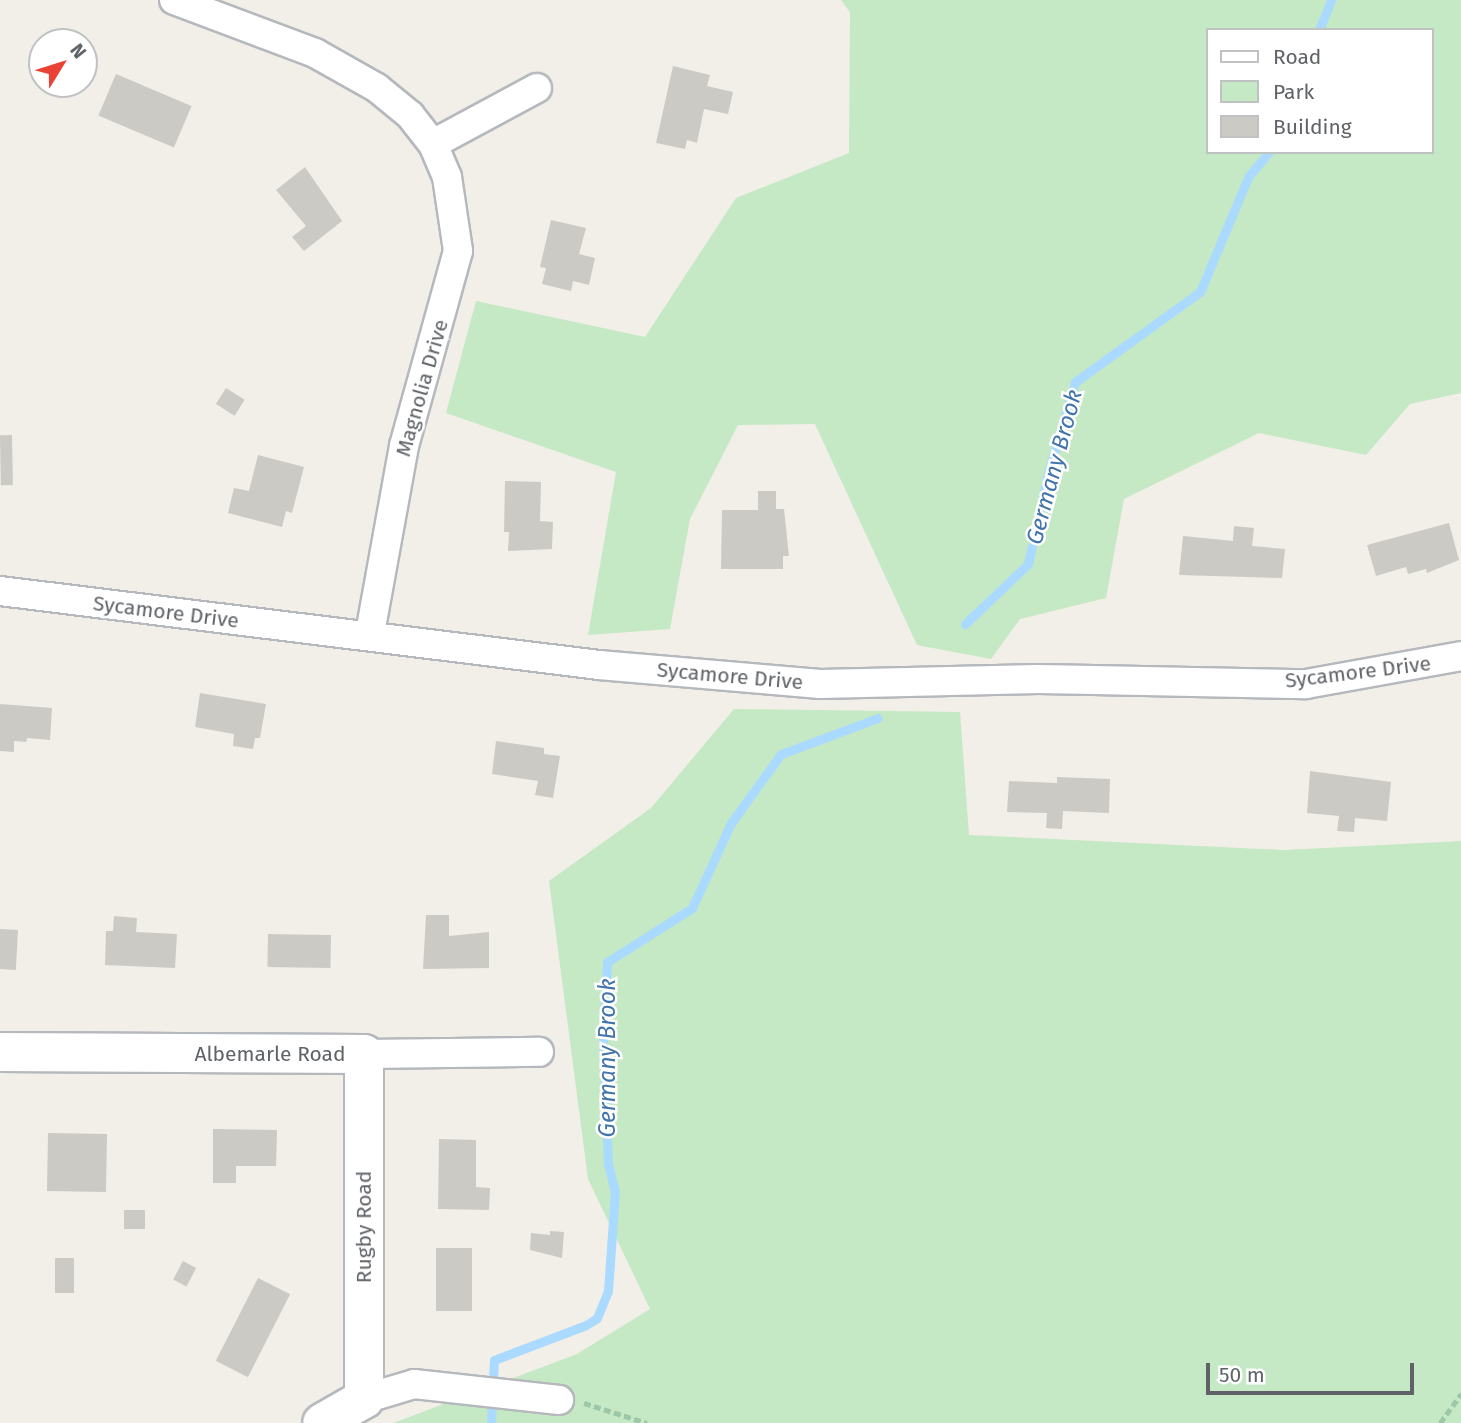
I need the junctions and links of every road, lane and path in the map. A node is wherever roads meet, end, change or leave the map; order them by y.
1 (174, 0) edge
2 (537, 88) dead end
3 (433, 144) junction
4 (0, 591) edge
5 (370, 634) junction
6 (1461, 656) edge
7 (0, 1052) edge
8 (539, 1052) dead end
9 (364, 1054) junction
10 (1461, 1394) edge
11 (546, 1398) joint
12 (365, 1399) junction
13 (322, 1423) edge
14 (647, 1423) edge
15 (1440, 1423) edge

1 - 3 street, Magnolia Drive
2 - 3 street
3 - 5 street, Magnolia Drive
4 - 5 street, Sycamore Drive
5 - 6 street, Sycamore Drive
7 - 9 street, Albemarle Road
8 - 9 street, Albemarle Road
9 - 12 street, Rugby Road
10 - 15 path
11 - 12 street
11 - 14 path
12 - 13 street

